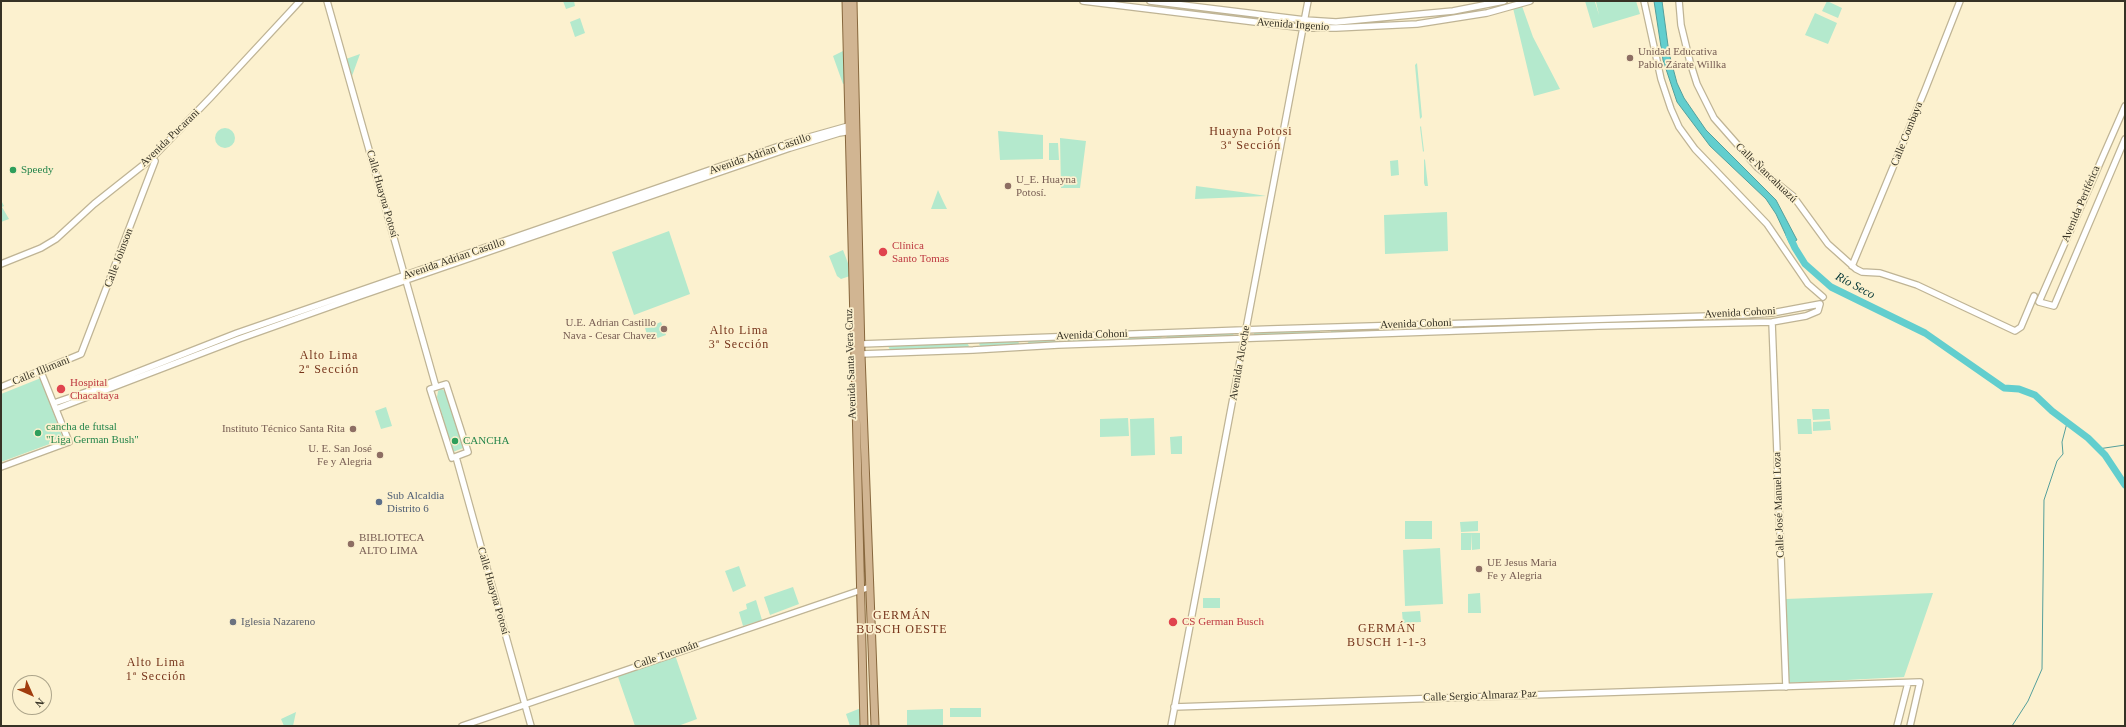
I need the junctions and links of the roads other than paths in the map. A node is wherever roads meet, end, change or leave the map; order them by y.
1 (300, 1) edge
2 (327, 1) edge
3 (846, 1) edge
4 (853, 1) edge
5 (1083, 1) edge
6 (1150, 1) edge
7 (1308, 1) edge
8 (1504, 1) edge
9 (1644, 1) edge
10 (1679, 1) edge
11 (1960, 1) edge
12 (1107, 2) edge
13 (1528, 2) edge
14 (1117, 3) edge
15 (1305, 20) junction
16 (1304, 28) junction
17 (2125, 106) edge
18 (853, 128) junction
19 (2125, 138) edge
20 (153, 160) junction
21 (1, 264) edge
22 (1852, 266) junction
23 (406, 278) junction
24 (2034, 296) dead end
25 (1822, 297) dead end
26 (1772, 322) junction
27 (1246, 329) junction
28 (1245, 339) junction
29 (861, 344) junction
30 (82, 354) joint
31 (861, 354) junction
32 (41, 372) junction
33 (1, 388) edge
34 (433, 388) junction
35 (55, 406) junction
36 (454, 457) junction
37 (1, 467) edge
38 (870, 586) junction
39 (861, 588) junction
40 (1908, 683) junction
41 (1786, 687) junction
42 (525, 704) junction
43 (1174, 707) junction
44 (462, 726) edge
45 (531, 726) edge
46 (864, 726) edge
47 (875, 726) edge
48 (1171, 726) edge
49 (1897, 726) edge
50 (1910, 726) edge

1 - 20 street, Avenida Pucarani
2 - 23 street, Calle Huayna Potosí
3 - 18 main road, Avenida Santa Vera Cruz
4 - 18 main road, Avenida Santa Vera Cruz
5 - 12 street, Avenida Ingenio
6 - 15 street, Avenida Ingenio
7 - 15 street, Avenida Alcoche
8 - 15 street, Avenida Ingenio
9 - 25 street
10 - 22 street, Calle Ñancahuazú
11 - 22 street, Calle Combaya
12 - 14 street, Avenida Ingenio
13 - 16 street, Avenida Ingenio
14 - 16 street, Avenida Ingenio
15 - 16 street, Avenida Alcoche
16 - 27 street, Avenida Alcoche
17 - 19 street, Avenida Periférica
18 - 23 street, Avenida Adrian Castillo
18 - 29 main road, Avenida Santa Vera Cruz
18 - 39 main road, Avenida Santa Vera Cruz
20 - 21 street, Avenida Pucarani
20 - 30 street, Calle Johnson
22 - 24 street
23 - 34 street, Calle Huayna Potosí
23 - 35 street, Avenida Adrian Castillo
26 - 27 street, Avenida Cohoni
26 - 28 street, Avenida Cohoni
26 - 41 street, Calle José Manuel Loza
27 - 28 street, Avenida Alcoche
27 - 29 street, Avenida Cohoni
28 - 31 street, Avenida Cohoni
28 - 43 street, Avenida Alcoche
29 - 31 main road, Avenida Santa Vera Cruz
30 - 32 street, Calle Illimani
31 - 38 main road, Avenida Santa Vera Cruz
32 - 33 street, Calle Illimani
32 - 35 street
34 - 36 street, Calle Huayna Potosí
34 - 36 street
35 - 37 street
36 - 42 street, Calle Huayna Potosí
38 - 39 street, Calle Tucumán
38 - 47 main road, Avenida Santa Vera Cruz
39 - 42 street, Calle Tucumán
39 - 46 main road, Avenida Santa Vera Cruz
40 - 41 street, Calle Sergio Almaraz Paz
40 - 49 street
40 - 50 street, Calle Sergio Almaraz Paz
41 - 43 street, Calle Sergio Almaraz Paz
42 - 44 street, Calle Tucumán
42 - 45 street, Calle Huayna Potosí
43 - 48 street, Avenida Alcoche

